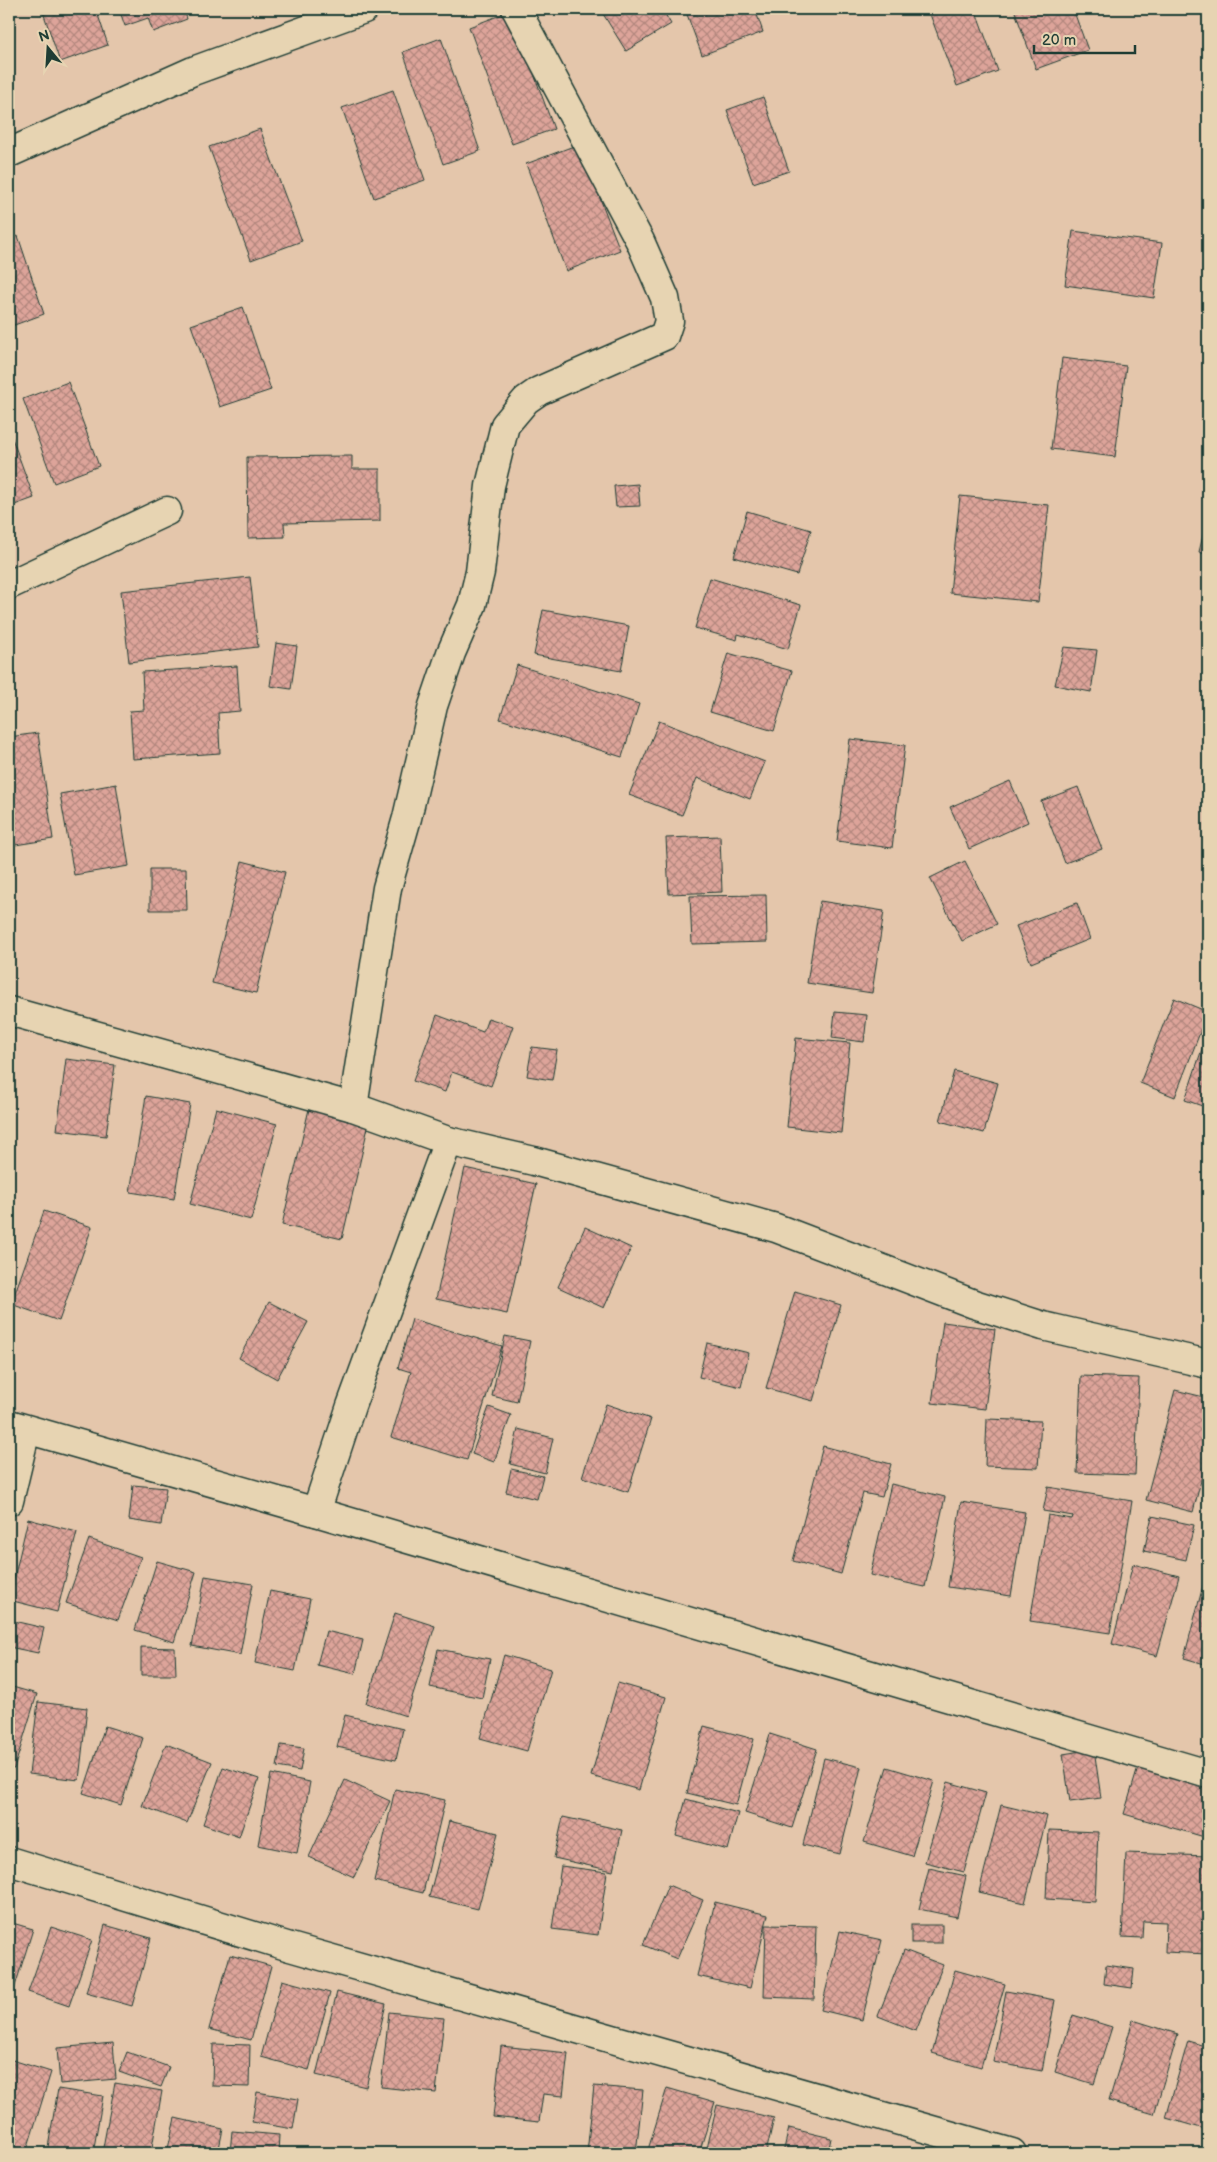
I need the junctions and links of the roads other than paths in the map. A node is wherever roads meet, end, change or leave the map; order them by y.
1 (364, 9) edge
2 (516, 9) edge
3 (9, 153) edge
4 (167, 511) dead end
5 (9, 585) edge
6 (9, 1011) edge
7 (353, 1107) junction
8 (448, 1141) junction
9 (1208, 1361) edge
10 (17, 1427) edge
11 (9, 1501) edge
12 (316, 1512) junction
13 (1208, 1774) edge
14 (9, 1861) edge
15 (1012, 2153) edge

1 - 3 street
2 - 7 street
4 - 5 street
6 - 7 street
7 - 8 street
8 - 9 street
8 - 12 street
10 - 11 street
10 - 12 street
12 - 13 street
14 - 15 street

